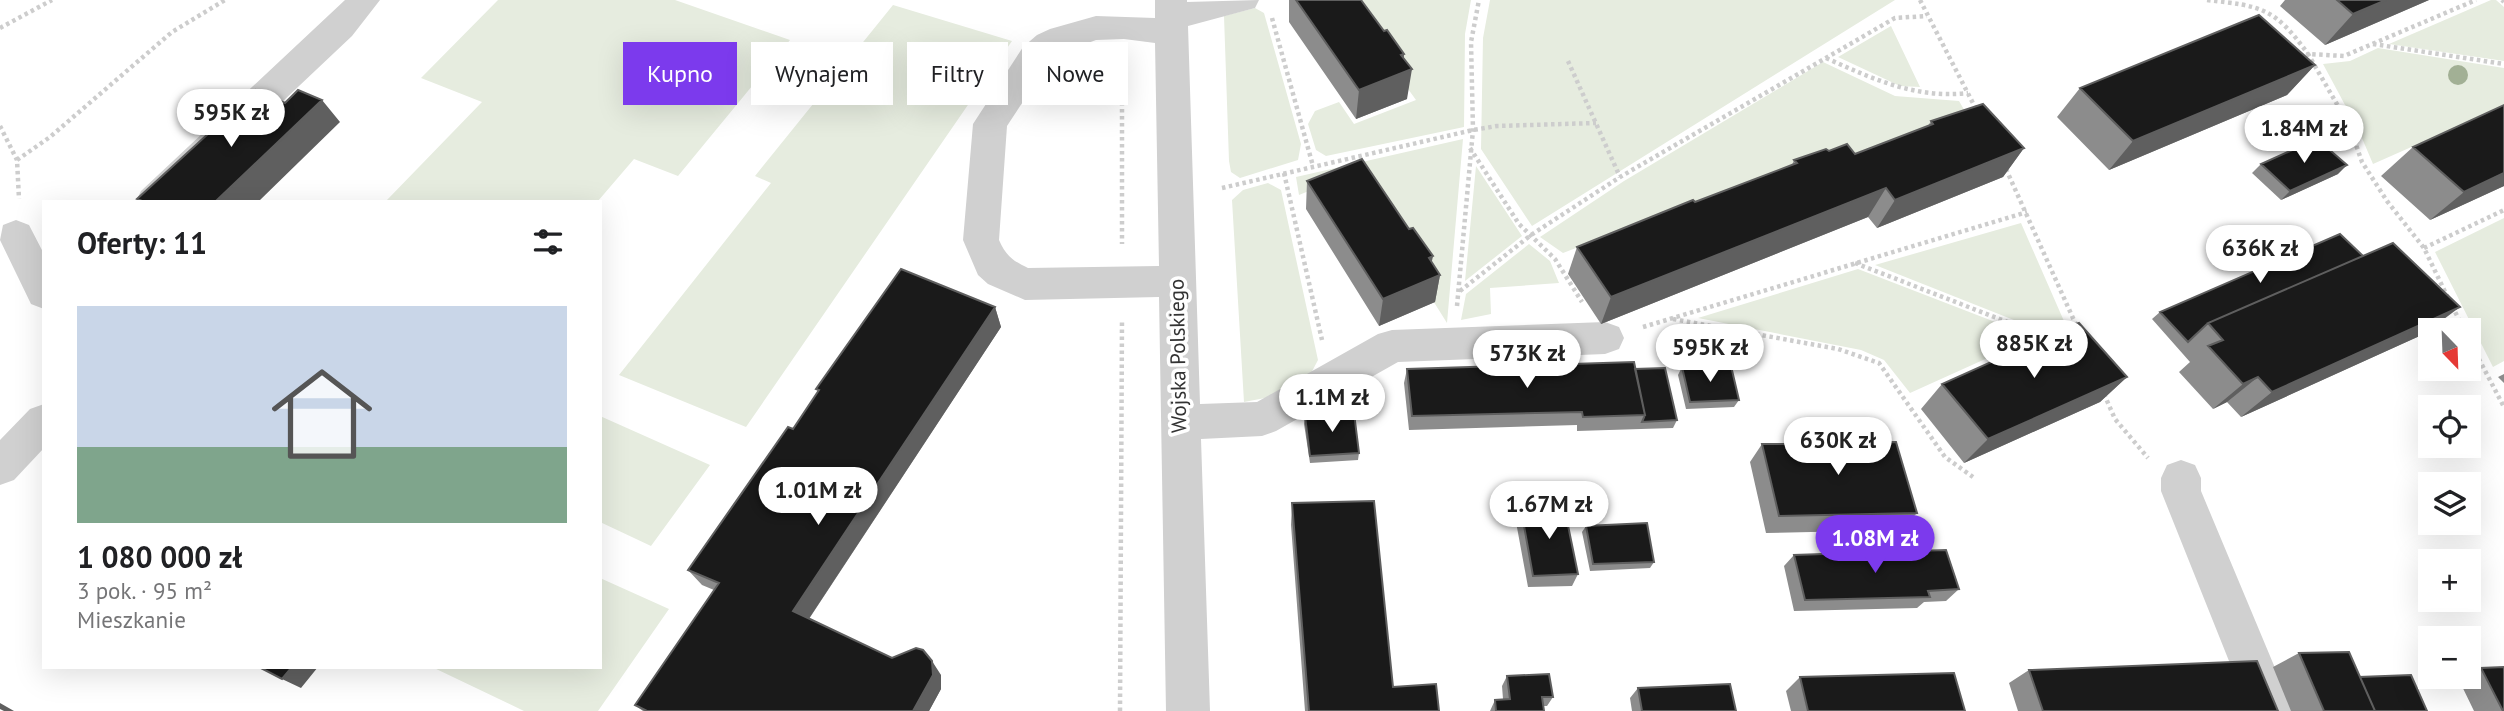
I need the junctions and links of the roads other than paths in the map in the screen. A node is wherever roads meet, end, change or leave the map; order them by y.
1 (353, 1) edge
2 (1257, 6) edge
3 (1171, 16) edge
4 (155, 200) edge
5 (16, 235) road end
6 (1176, 281) junction
7 (42, 289) edge
8 (1605, 338) road end
9 (1180, 423) junction
10 (42, 424) edge
11 (0, 467) edge
12 (2167, 471) road end
13 (1188, 711) edge
14 (2271, 711) edge

1 - 4 street
2 - 3 street
3 - 6 street, Wojska Polskiego
3 - 6 street
5 - 7 street
6 - 9 street, Wojska Polskiego
8 - 9 street
9 - 13 street, Wojska Polskiego
10 - 11 street
12 - 14 street

